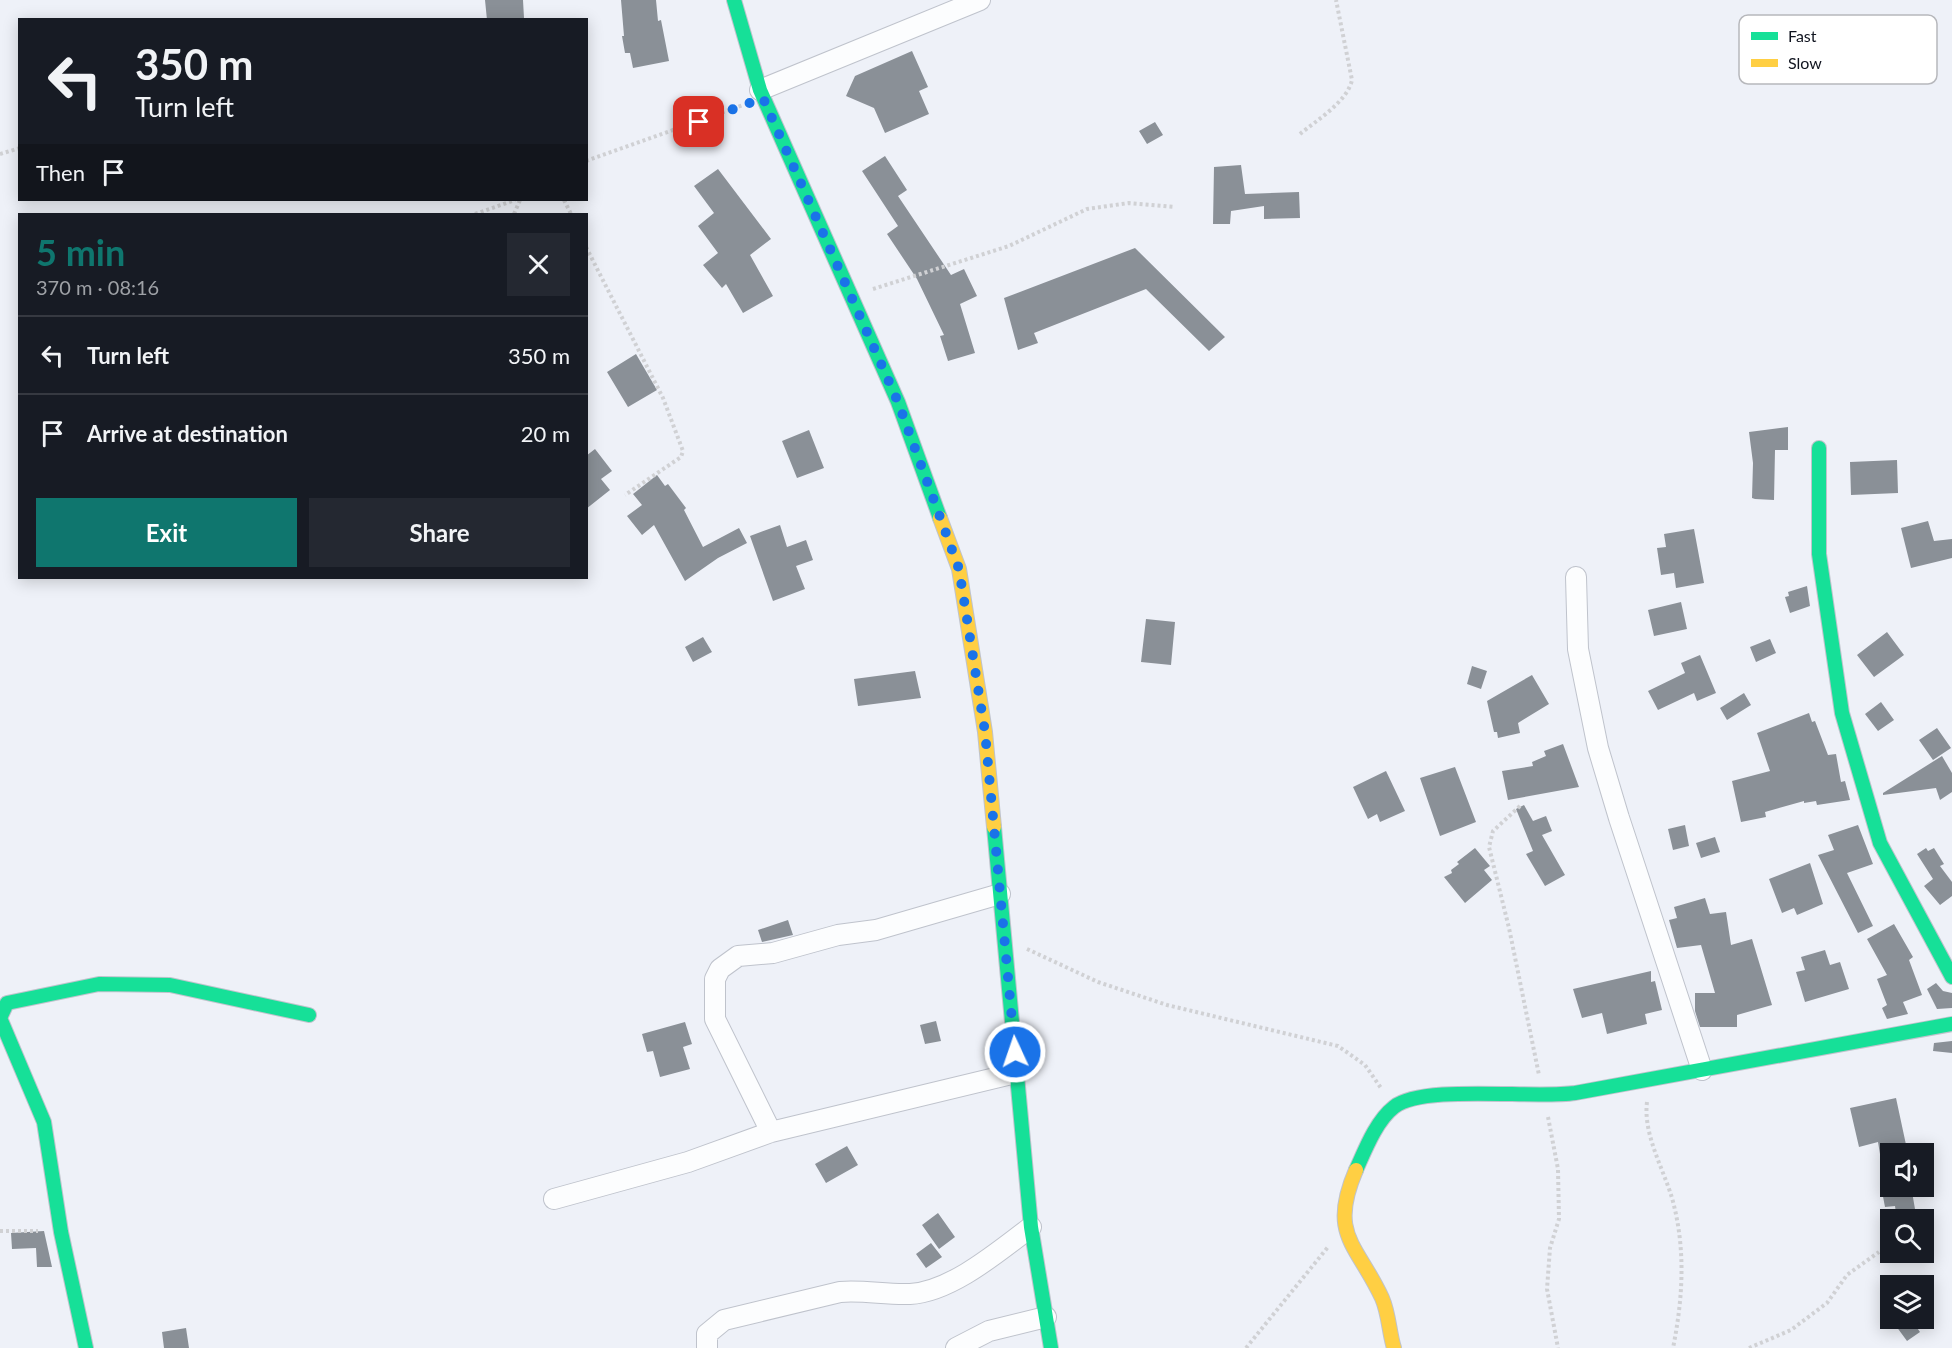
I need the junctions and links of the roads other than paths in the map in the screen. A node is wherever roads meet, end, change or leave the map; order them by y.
1 (734, 0) edge
2 (980, 0) edge
3 (762, 94) junction
4 (1819, 448) dead end
5 (1576, 578) dead end
6 (1000, 894) junction
7 (1952, 977) edge
8 (309, 1015) dead end
9 (1952, 1024) edge
10 (1702, 1070) junction
11 (1016, 1073) junction
12 (771, 1132) junction
13 (554, 1199) dead end
14 (1031, 1227) junction
15 (1046, 1317) junction
16 (86, 1348) edge
17 (707, 1348) edge
18 (956, 1348) edge
19 (1051, 1348) edge
20 (1394, 1348) edge

1 - 3 street
2 - 3 street
3 - 6 street
4 - 7 street
5 - 10 street
6 - 11 street
6 - 12 street
8 - 16 street
9 - 10 street
10 - 20 street
11 - 12 street
11 - 14 street
12 - 13 street
14 - 15 street
14 - 17 street
15 - 18 street
15 - 19 street

